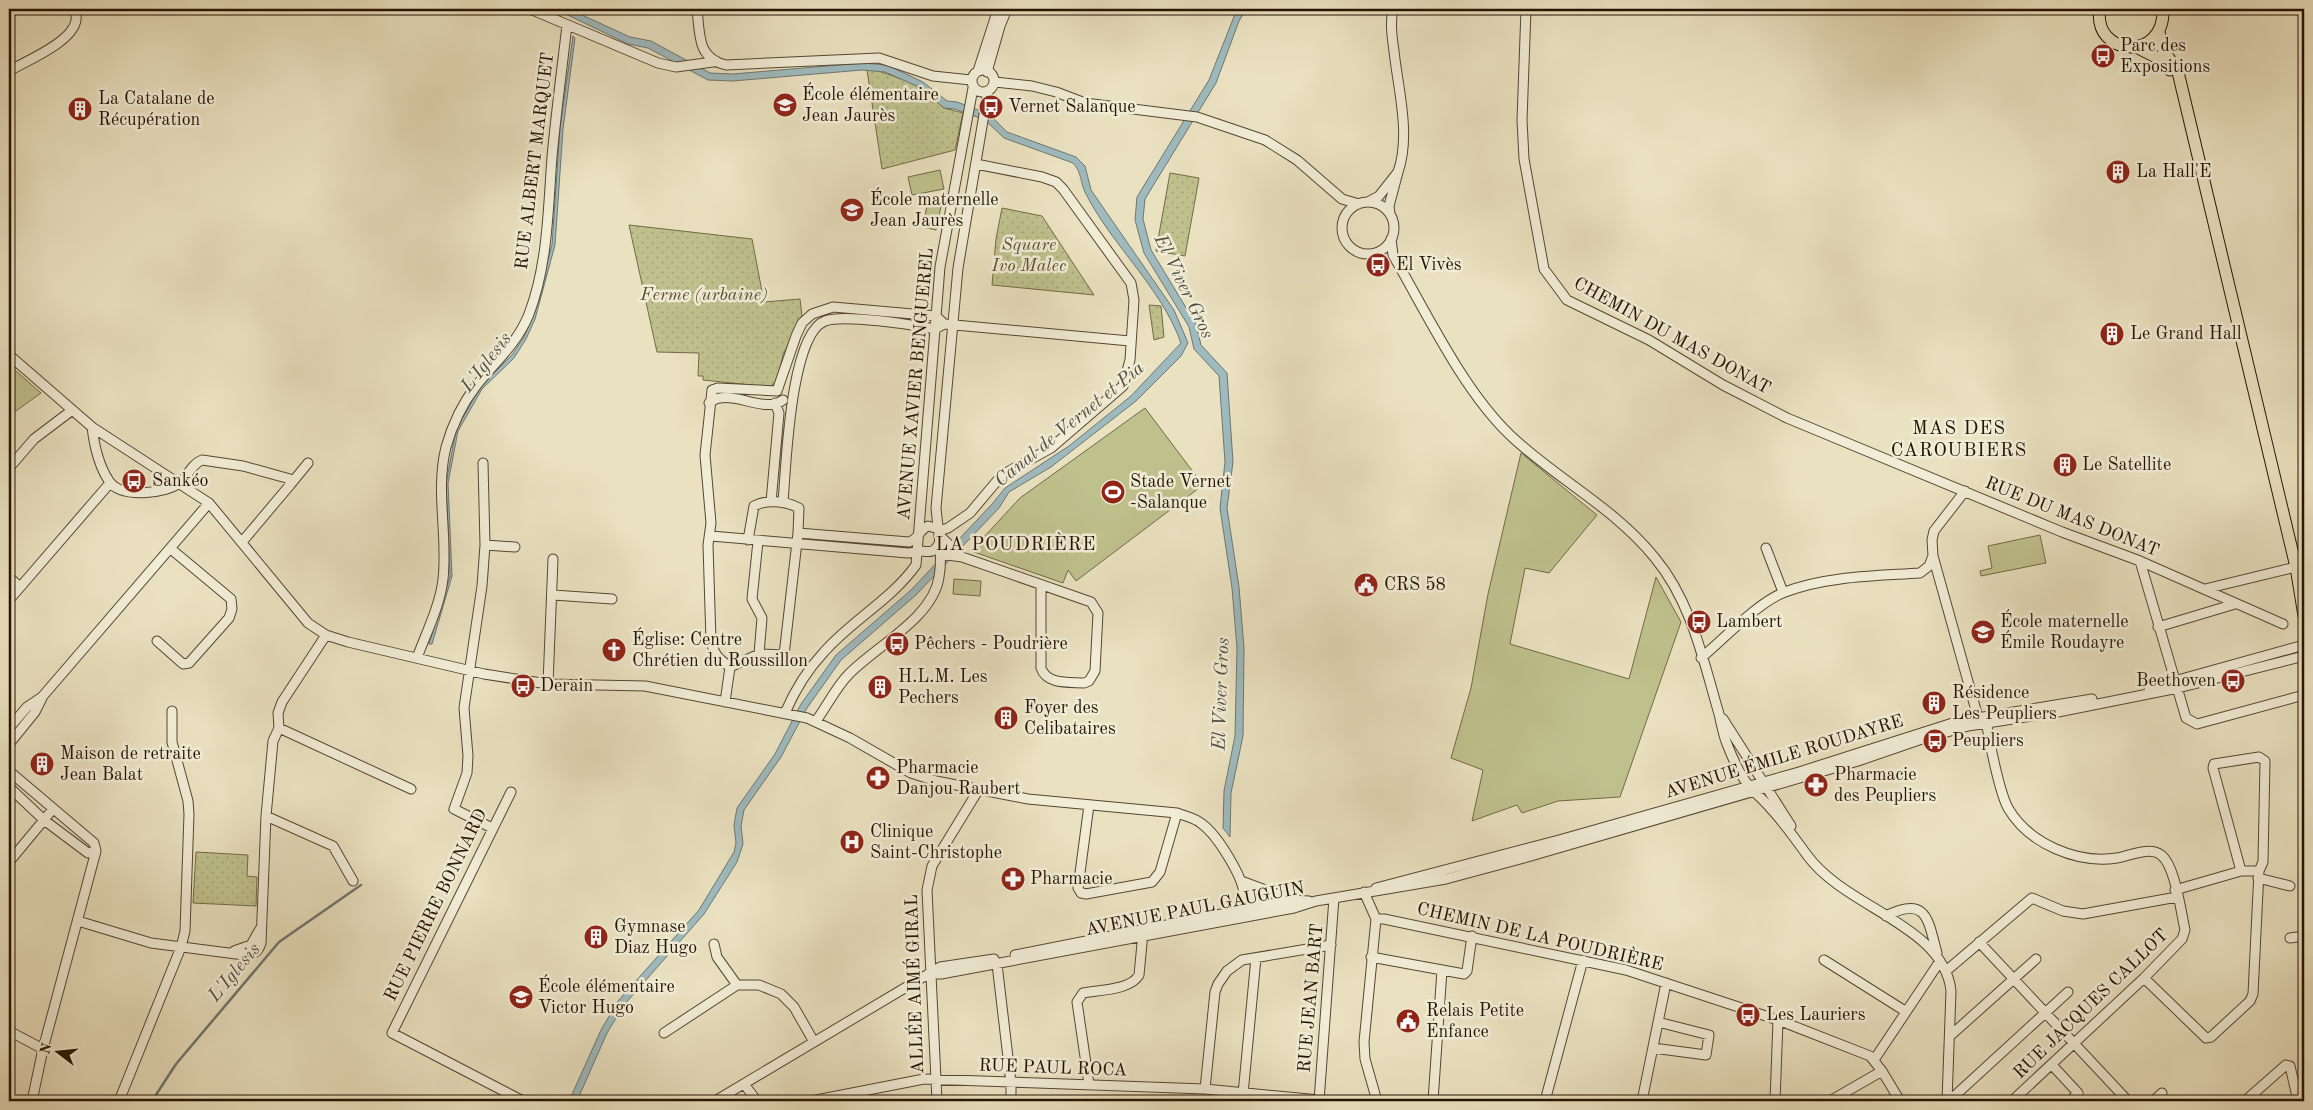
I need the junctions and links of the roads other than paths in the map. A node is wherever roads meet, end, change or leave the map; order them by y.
1 (75, 9) edge
2 (530, 9) edge
3 (697, 9) edge
4 (998, 9) edge
5 (1007, 9) edge
6 (1393, 9) edge
7 (1526, 9) edge
8 (2100, 9) edge
9 (2163, 9) edge
10 (567, 25) junction
11 (2159, 31) junction
12 (2136, 47) junction
13 (713, 62) junction
14 (9, 70) edge
15 (983, 72) junction
16 (995, 82) junction
17 (2182, 88) junction
18 (972, 89) junction
19 (987, 96) junction
20 (976, 164) junction
21 (1398, 172) junction
22 (1342, 199) junction
23 (1363, 203) junction
24 (1346, 214) junction
25 (1390, 214) junction
26 (1391, 239) junction
27 (1376, 252) junction
28 (1400, 266) junction
29 (936, 316) junction
30 (948, 324) junction
31 (935, 329) junction
32 (1130, 341) junction
33 (9, 355) edge
34 (777, 391) junction
35 (793, 396) junction
36 (779, 401) junction
37 (709, 403) junction
38 (70, 411) junction
39 (1787, 418) joint
40 (92, 427) junction
41 (308, 463) dead end
42 (483, 463) dead end
43 (9, 468) edge
44 (180, 482) junction
45 (110, 483) junction
46 (290, 485) junction
47 (1965, 491) junction
48 (770, 502) junction
49 (783, 502) junction
50 (209, 503) junction
51 (798, 533) junction
52 (939, 535) junction
53 (711, 536) junction
54 (919, 536) junction
55 (748, 540) junction
56 (758, 541) junction
57 (242, 542) junction
58 (796, 544) junction
59 (485, 545) junction
60 (515, 547) dead end
61 (1766, 548) dead end
62 (172, 549) junction
63 (918, 550) junction
64 (940, 554) junction
65 (1933, 556) junction
66 (962, 558) junction
67 (553, 559) dead end
68 (2140, 561) junction
69 (2296, 567) junction
70 (9, 577) edge
71 (1041, 586) junction
72 (20, 587) junction
73 (2205, 589) junction
74 (1783, 592) junction
75 (553, 595) junction
76 (612, 599) dead end
77 (9, 600) edge
78 (2236, 604) junction
79 (2304, 616) edge
80 (2283, 624) dead end
81 (2158, 627) junction
82 (326, 635) junction
83 (157, 641) dead end
84 (2304, 646) edge
85 (759, 654) junction
86 (2304, 656) edge
87 (417, 658) junction
88 (1702, 658) junction
89 (730, 667) junction
90 (470, 671) junction
91 (548, 684) junction
92 (2177, 685) junction
93 (2304, 695) edge
94 (42, 697) junction
95 (725, 702) junction
96 (1718, 708) junction
97 (172, 711) dead end
98 (785, 713) junction
99 (812, 720) junction
100 (1983, 720) junction
101 (9, 728) edge
102 (279, 728) junction
103 (9, 744) edge
104 (9, 771) edge
105 (1766, 784) junction
106 (9, 787) edge
107 (1752, 788) junction
108 (412, 789) dead end
109 (979, 789) junction
110 (511, 792) dead end
111 (1088, 805) junction
112 (53, 809) junction
113 (1177, 813) junction
114 (266, 816) junction
115 (44, 820) junction
116 (492, 828) junction
117 (1797, 840) junction
118 (96, 851) junction
119 (9, 862) edge
120 (2241, 871) junction
121 (2258, 874) junction
122 (353, 881) dead end
123 (1242, 884) junction
124 (1252, 886) junction
125 (2290, 886) dead end
126 (1364, 892) junction
127 (2176, 893) junction
128 (1334, 898) junction
129 (1292, 900) junction
130 (1316, 901) junction
131 (1264, 908) junction
132 (1240, 913) junction
133 (1886, 916) junction
134 (1376, 919) junction
135 (78, 922) junction
136 (1166, 924) junction
137 (1126, 932) junction
138 (1143, 934) junction
139 (1472, 936) junction
140 (2304, 936) edge
141 (2290, 938) dead end
142 (1979, 942) junction
143 (714, 944) dead end
144 (1331, 945) junction
145 (181, 947) junction
146 (1371, 957) junction
147 (1256, 958) junction
148 (1939, 958) junction
149 (2036, 959) dead end
150 (1583, 960) junction
151 (1824, 960) dead end
152 (997, 964) junction
153 (1442, 970) junction
154 (1946, 971) junction
155 (931, 973) junction
156 (2144, 978) junction
157 (2014, 980) junction
158 (1666, 983) junction
159 (737, 985) junction
160 (2068, 992) dead end
161 (1905, 1011) junction
162 (2045, 1013) junction
163 (1778, 1020) junction
164 (1658, 1022) junction
165 (9, 1031) edge
166 (664, 1033) dead end
167 (1950, 1036) junction
168 (814, 1042) junction
169 (2075, 1044) junction
170 (1653, 1048) junction
171 (43, 1049) junction
172 (1874, 1060) junction
173 (2052, 1064) junction
174 (1882, 1071) junction
175 (936, 1080) junction
176 (1011, 1083) junction
177 (744, 1084) junction
178 (1089, 1084) junction
179 (1205, 1089) junction
180 (2162, 1093) dead end
181 (1243, 1094) junction
182 (32, 1101) edge
183 (119, 1101) edge
184 (523, 1101) edge
185 (715, 1101) edge
186 (757, 1101) edge
187 (811, 1101) edge
188 (937, 1101) edge
189 (1011, 1101) edge
190 (1319, 1101) edge
191 (1330, 1101) edge
192 (1377, 1101) edge
193 (1433, 1101) edge
194 (1545, 1101) edge
195 (1642, 1101) edge
196 (1775, 1101) edge
197 (1830, 1101) edge
198 (1900, 1101) edge
199 (1948, 1101) edge
200 (2012, 1101) edge
201 (2070, 1101) edge
202 (2128, 1101) edge
203 (2153, 1101) edge
204 (2245, 1101) edge
205 (2298, 1101) edge

1 - 14 street
2 - 10 street
3 - 13 street
4 - 15 street
5 - 15 street
6 - 21 street
7 - 39 street, CHEMIN DU MAS DONAT
8 - 12 main road
9 - 11 main road
10 - 13 street
10 - 87 street, RUE ALBERT MARQUET
11 - 12 main road
11 - 17 main road
12 - 17 main road
13 - 18 street
15 - 16 street
15 - 18 street
16 - 19 street
16 - 22 street
17 - 69 main road
18 - 19 street
18 - 29 street, AVENUE XAVIER BENGUEREL
19 - 20 street, AVENUE XAVIER BENGUEREL
20 - 30 street, AVENUE XAVIER BENGUEREL
20 - 32 street
21 - 23 street
21 - 25 street
22 - 23 street
22 - 24 street
23 - 24 street
23 - 25 street
24 - 27 street
25 - 26 street
26 - 27 street
26 - 28 street
27 - 28 street
28 - 88 street
29 - 30 street
29 - 31 street, AVENUE XAVIER BENGUEREL
29 - 34 street
30 - 31 street
30 - 32 street
30 - 52 street, AVENUE XAVIER BENGUEREL
31 - 35 street
31 - 54 street, AVENUE XAVIER BENGUEREL
32 - 52 street
33 - 38 street
34 - 36 street
34 - 37 street
35 - 36 street
35 - 49 street
36 - 37 street
36 - 48 street
37 - 53 street
38 - 40 street
38 - 43 street
39 - 47 street, RUE DU MAS DONAT
40 - 44 street
40 - 45 street
41 - 46 street
42 - 59 street
44 - 45 street
44 - 46 street
44 - 50 street
45 - 72 street
46 - 57 street
47 - 65 street, RUE JACQUES CALLOT
47 - 68 street, RUE DU MAS DONAT
48 - 49 street
48 - 55 street
49 - 51 street
50 - 57 street
50 - 62 street
51 - 54 street
51 - 58 street
52 - 54 street, AVENUE XAVIER BENGUEREL
52 - 63 street
52 - 64 street, AVENUE XAVIER BENGUEREL
52 - 66 street
53 - 55 street
53 - 89 street
54 - 63 street, AVENUE XAVIER BENGUEREL
55 - 56 street
56 - 58 street
56 - 85 street
57 - 82 street
58 - 63 street
58 - 85 street
59 - 60 street
59 - 90 street
61 - 74 street
62 - 83 street
62 - 94 street
63 - 98 street, AVENUE XAVIER BENGUEREL
64 - 66 street
64 - 99 street, AVENUE XAVIER BENGUEREL
65 - 74 street
65 - 100 street, RUE JACQUES CALLOT
66 - 71 street
67 - 75 street
68 - 73 street, RUE DU MAS DONAT
68 - 81 street
69 - 73 street
69 - 79 main road
70 - 72 street
71 - 71 street
72 - 77 street
73 - 78 street, RUE DU MAS DONAT
74 - 88 street
75 - 76 street
75 - 91 street
78 - 80 street, RUE DU MAS DONAT
78 - 81 street
81 - 92 street
82 - 87 street
82 - 102 street
84 - 92 street, AVENUE ÉMILE ROUDAYRE
85 - 89 street
86 - 92 street, AVENUE ÉMILE ROUDAYRE
87 - 90 street
88 - 96 street
89 - 95 street
90 - 91 street
90 - 116 street
91 - 95 street
92 - 93 street
92 - 100 street, AVENUE ÉMILE ROUDAYRE
94 - 101 street
94 - 103 street
95 - 98 street
96 - 105 street
96 - 107 street
97 - 145 street
98 - 99 street
99 - 109 street
100 - 105 street, AVENUE ÉMILE ROUDAYRE
100 - 127 street, RUE JACQUES CALLOT
102 - 108 street
102 - 114 street
104 - 112 street
105 - 107 street, AVENUE ÉMILE ROUDAYRE
105 - 117 street
106 - 115 street
107 - 117 street
107 - 126 street, AVENUE ÉMILE ROUDAYRE
109 - 111 street
109 - 155 street, ALLÉE AIMÉ GIRAL
110 - 116 street, RUE PIERRE BONNARD
111 - 113 street
111 - 113 street
112 - 115 street
112 - 118 street
113 - 123 street
114 - 122 street
114 - 145 street
115 - 118 street
115 - 119 street
116 - 184 street, RUE PIERRE BONNARD
117 - 133 street
118 - 135 street
120 - 121 street
120 - 121 street
120 - 127 street
121 - 125 street
121 - 156 street
123 - 124 street
123 - 131 street
123 - 132 street
124 - 129 street
124 - 131 street
126 - 128 street, AVENUE ÉMILE ROUDAYRE
126 - 134 street
127 - 142 street
127 - 156 street, RUE JACQUES CALLOT
128 - 130 street, AVENUE ÉMILE ROUDAYRE
128 - 144 street, RUE JEAN BART
129 - 130 street, AVENUE PAUL GAUGUIN
129 - 131 street, AVENUE PAUL GAUGUIN
130 - 131 street, AVENUE PAUL GAUGUIN
131 - 132 street, AVENUE PAUL GAUGUIN
131 - 132 street, AVENUE PAUL GAUGUIN
132 - 136 street, AVENUE PAUL GAUGUIN
132 - 138 street, AVENUE PAUL GAUGUIN
133 - 148 street
133 - 148 street
134 - 139 street, CHEMIN DE LA POUDRIÈRE
134 - 146 street
135 - 145 street
135 - 171 street
136 - 137 street, AVENUE PAUL GAUGUIN
136 - 138 street, AVENUE PAUL GAUGUIN
137 - 138 street, AVENUE PAUL GAUGUIN
137 - 155 street, AVENUE PAUL GAUGUIN
138 - 152 street, AVENUE PAUL GAUGUIN
138 - 178 street
139 - 150 street, CHEMIN DE LA POUDRIÈRE
139 - 153 street
140 - 141 street
142 - 154 street
142 - 157 street
143 - 159 street
144 - 147 street
144 - 190 street, RUE JEAN BART
145 - 183 street
146 - 153 street
146 - 192 street
147 - 179 street
147 - 181 street
148 - 154 street
148 - 161 street
149 - 157 street
150 - 158 street, CHEMIN DE LA POUDRIÈRE
150 - 194 street
151 - 161 street
152 - 155 street, AVENUE PAUL GAUGUIN
152 - 176 street
153 - 193 street
154 - 167 street
155 - 168 street, AVENUE PAUL GAUGUIN
155 - 175 street, ALLÉE AIMÉ GIRAL
156 - 169 street, RUE JACQUES CALLOT
157 - 162 street
157 - 167 street
158 - 163 street, CHEMIN DE LA POUDRIÈRE
158 - 164 street
159 - 166 street
159 - 168 street
160 - 162 street
161 - 172 street
162 - 169 street
162 - 199 street
163 - 172 street, CHEMIN DE LA POUDRIÈRE
163 - 196 street
164 - 170 street
164 - 170 street
165 - 171 street
167 - 199 street
168 - 177 street, AVENUE PAUL GAUGUIN
169 - 173 street, RUE JACQUES CALLOT
169 - 202 street
170 - 195 street
171 - 182 street
172 - 174 street, CHEMIN DE LA POUDRIÈRE
173 - 200 street, RUE JACQUES CALLOT
173 - 201 street
174 - 197 street
174 - 198 street, CHEMIN DE LA POUDRIÈRE
175 - 176 street, RUE PAUL ROCA
175 - 187 street, RUE PAUL ROCA
175 - 188 street, ALLÉE AIMÉ GIRAL
176 - 178 street, RUE PAUL ROCA
176 - 189 street
177 - 185 street, AVENUE PAUL GAUGUIN
177 - 186 street
178 - 179 street, RUE PAUL ROCA
179 - 181 street, RUE PAUL ROCA
180 - 203 street
181 - 190 street, RUE PAUL ROCA
190 - 191 street, RUE PAUL ROCA
204 - 205 street

